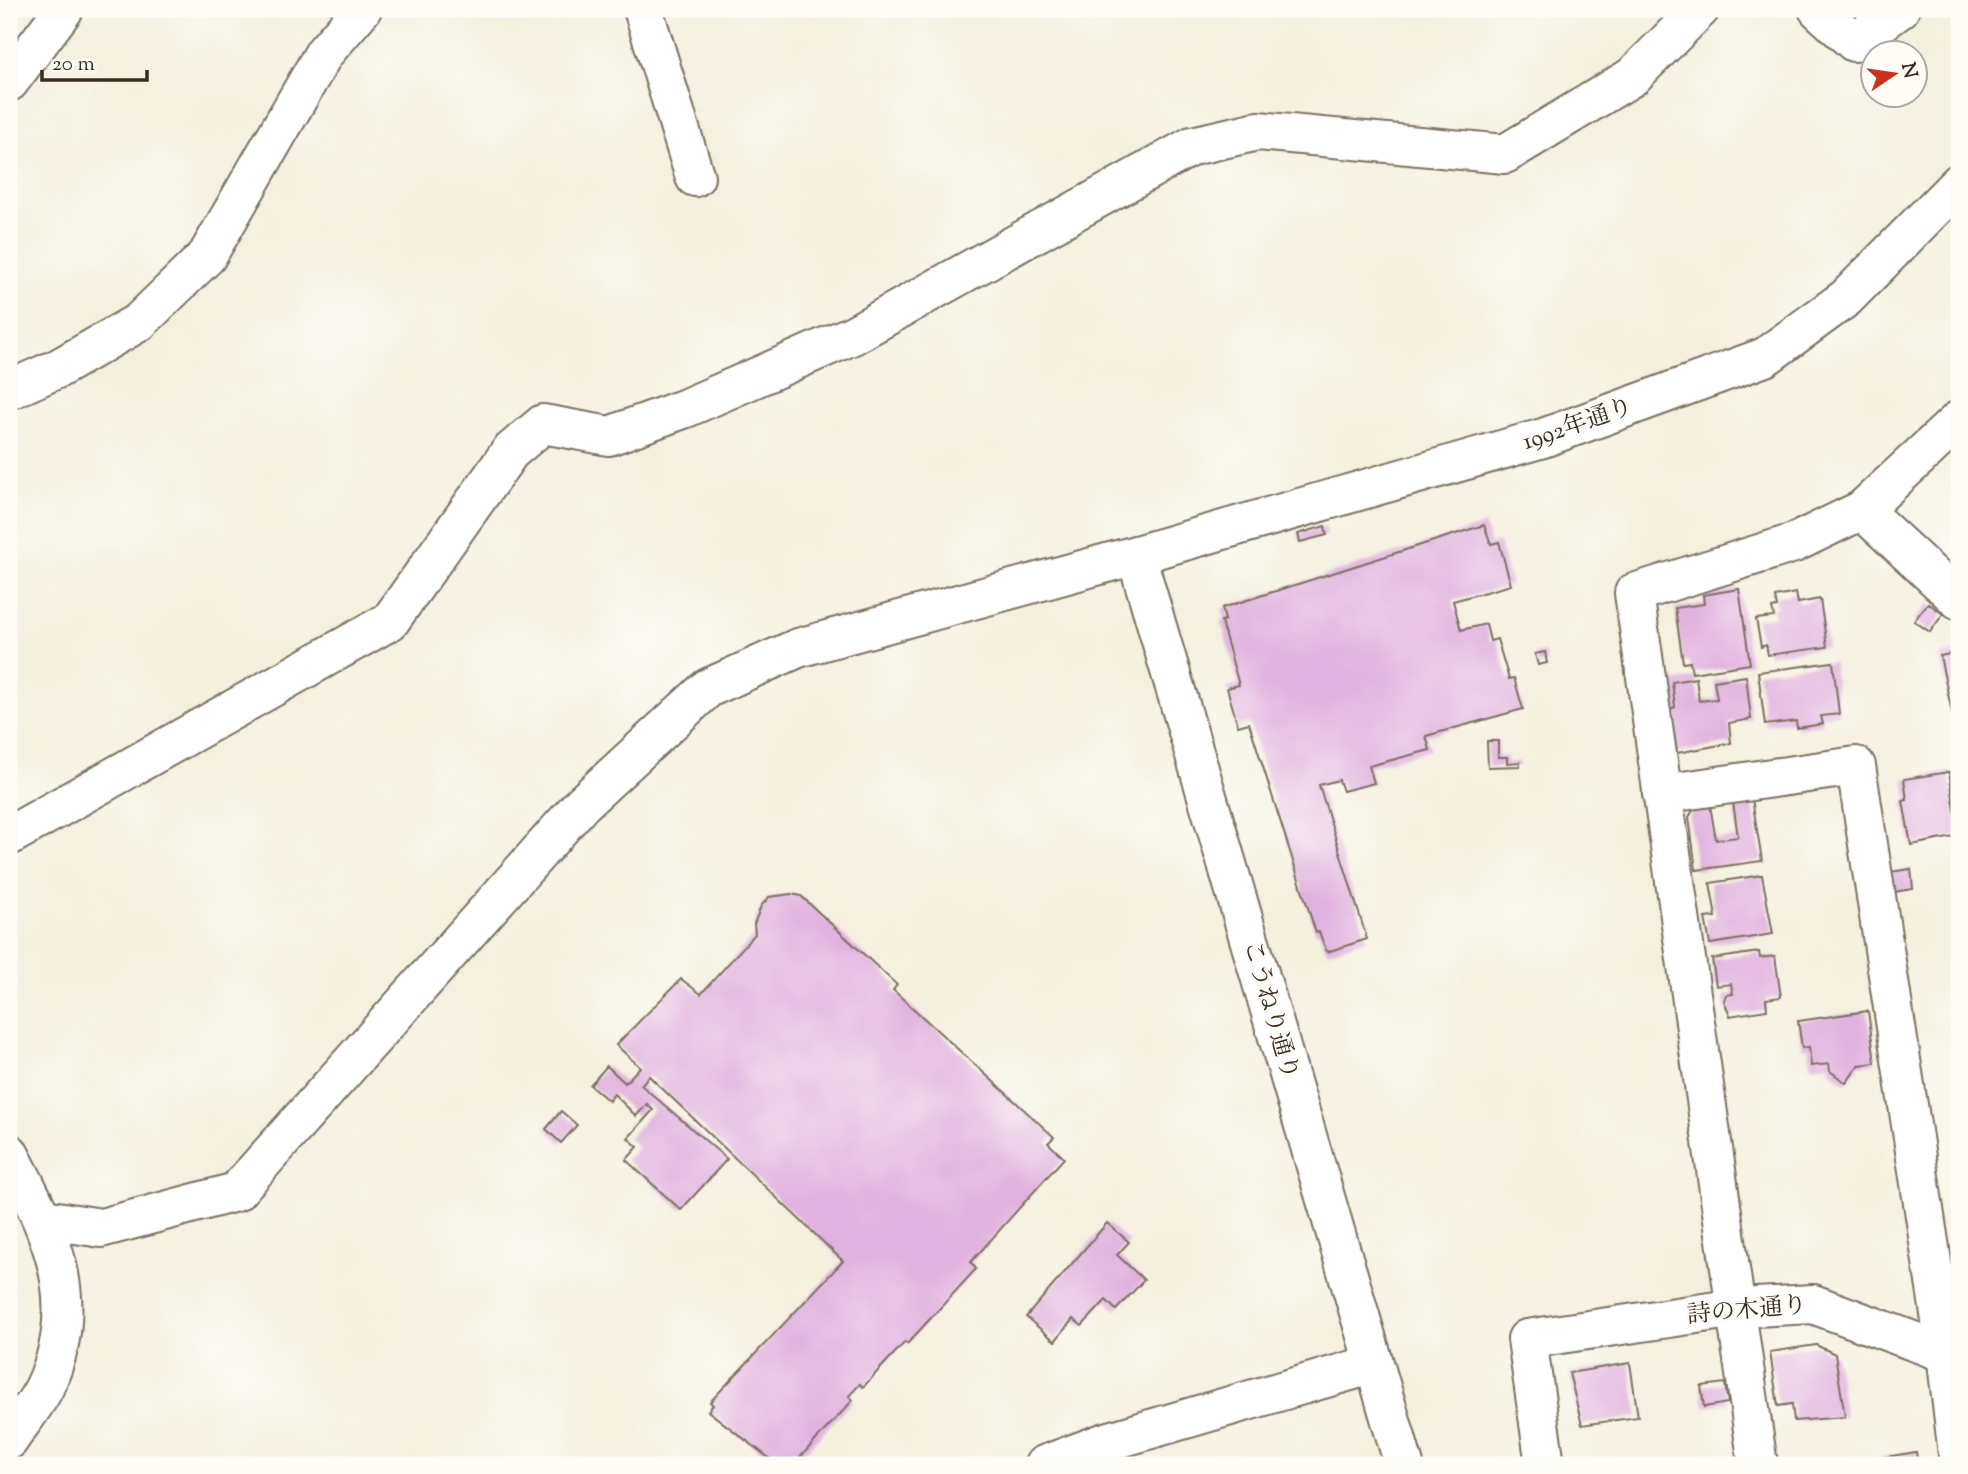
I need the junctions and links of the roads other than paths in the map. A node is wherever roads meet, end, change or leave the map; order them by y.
1 (64, 9) edge
2 (362, 9) edge
3 (643, 9) edge
4 (1700, 9) edge
5 (1818, 9) edge
6 (1900, 9) edge
7 (9, 82) edge
8 (695, 177) dead end
9 (1959, 183) edge
10 (9, 390) edge
11 (1959, 420) edge
12 (1862, 510) junction
13 (1136, 555) junction
14 (1959, 600) edge
15 (1662, 794) junction
16 (9, 836) edge
17 (9, 1153) edge
18 (44, 1219) junction
19 (1737, 1308) junction
20 (1953, 1355) edge
21 (1374, 1364) junction
22 (9, 1440) edge
23 (1959, 1463) edge
24 (1044, 1465) edge
25 (1404, 1465) edge
26 (1545, 1465) edge
27 (1758, 1465) edge

1 - 7 street
2 - 10 street
3 - 8 street
4 - 16 street
5 - 6 street
9 - 13 street, 1992年通り
11 - 12 street
12 - 14 street
12 - 15 street
13 - 18 street, 1992年通り
13 - 21 street, こうねり通り
15 - 19 street
15 - 20 street
17 - 18 street
18 - 22 street
19 - 20 street, 詩の木通り
19 - 26 street, 詩の木通り
19 - 27 street
20 - 23 street
21 - 24 street
21 - 25 street, こうねり通り

